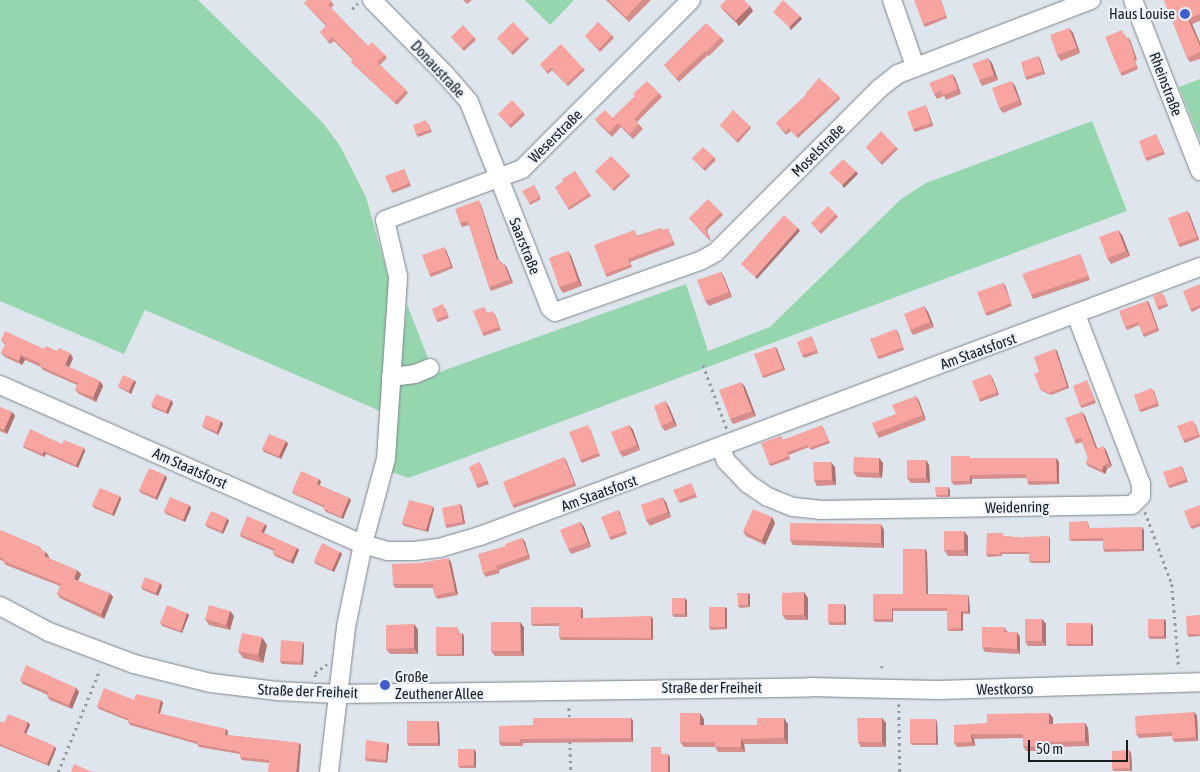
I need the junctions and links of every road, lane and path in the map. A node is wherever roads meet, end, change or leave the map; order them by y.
1 (691, 0) edge
2 (892, 0) edge
3 (1091, 0) edge
4 (1133, 0) edge
5 (365, 1) edge
6 (352, 9) dead end
7 (915, 66) junction
8 (1199, 170) edge
9 (498, 178) junction
10 (1200, 267) edge
11 (555, 312) joint
12 (1076, 315) junction
13 (703, 365) dead end
14 (430, 368) dead end
15 (391, 377) junction
16 (0, 386) edge
17 (726, 446) junction
18 (1141, 496) junction
19 (363, 544) junction
20 (0, 606) edge
21 (1179, 663) dead end
22 (100, 670) dead end
23 (1200, 682) edge
24 (810, 687) joint
25 (338, 694) junction
26 (899, 703) dead end
27 (570, 708) dead end
28 (570, 726) edge
29 (570, 735) edge
30 (58, 772) edge
31 (329, 772) edge
32 (571, 772) edge
33 (900, 772) edge

1 - 9 street, Weserstraße
2 - 7 street
3 - 7 street, Moselstraße
4 - 8 street, Rheinstraße
5 - 6 path
5 - 9 street, Donaustraße
7 - 11 street, Moselstraße
9 - 11 street, Saarstraße
9 - 15 street, Weserstraße
10 - 12 street, Am Staatsforst
12 - 17 street, Am Staatsforst
12 - 18 street
13 - 17 path
14 - 15 street
15 - 19 street
16 - 19 street, Am Staatsforst
17 - 18 street, Weidenring
17 - 19 street, Am Staatsforst
18 - 21 path
19 - 25 street
20 - 25 street, Straße der Freiheit
22 - 30 path
23 - 24 street, Westkorso
24 - 25 street, Straße der Freiheit
25 - 31 street
26 - 33 path
27 - 28 path
29 - 32 path

